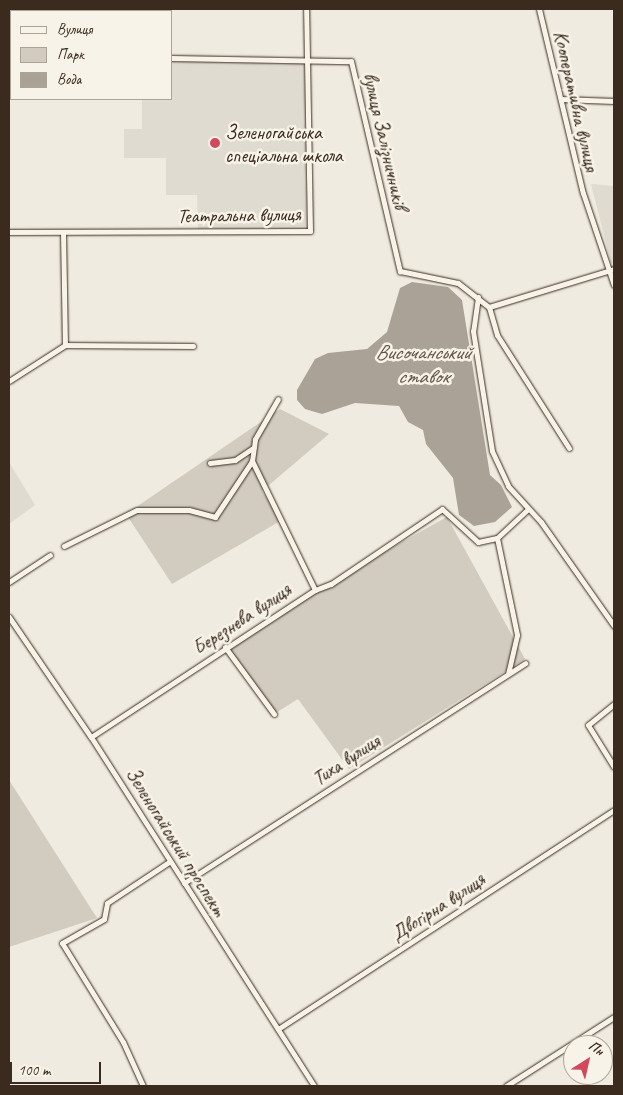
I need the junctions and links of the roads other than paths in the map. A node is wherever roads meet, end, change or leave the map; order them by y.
1 (306, 9) edge
2 (539, 9) edge
3 (307, 57) junction
4 (172, 58) edge
5 (560, 99) junction
6 (614, 101) edge
7 (9, 232) edge
8 (63, 232) junction
9 (611, 269) edge
10 (614, 284) edge
11 (478, 297) junction
12 (490, 307) junction
13 (65, 345) junction
14 (193, 346) dead end
15 (9, 381) edge
16 (278, 399) dead end
17 (253, 448) junction
18 (569, 448) dead end
19 (252, 461) junction
20 (210, 463) dead end
21 (527, 510) junction
22 (497, 538) junction
23 (64, 546) dead end
24 (50, 555) dead end
25 (9, 582) edge
26 (315, 590) junction
27 (9, 617) edge
28 (614, 626) edge
29 (225, 648) junction
30 (525, 663) dead end
31 (508, 673) junction
32 (614, 704) edge
33 (274, 714) dead end
34 (91, 737) junction
35 (614, 767) edge
36 (614, 810) edge
37 (169, 862) junction
38 (184, 883) junction
39 (613, 1019) edge
40 (278, 1029) junction
41 (144, 1086) edge
42 (314, 1086) edge
43 (506, 1086) edge

1 - 3 street, Театральна вулиця
2 - 5 street, Кооперативна вулиця
3 - 4 street
3 - 8 street, Театральна вулиця
3 - 11 street, вулиця Залізничників
5 - 6 street
5 - 9 street, Кооперативна вулиця
7 - 8 street, Театральна вулиця
8 - 13 street
9 - 10 street, Кооперативна вулиця
9 - 12 street
11 - 12 street
11 - 21 street
12 - 18 street
13 - 14 street
13 - 15 street
16 - 17 street
17 - 19 street
17 - 20 street
19 - 23 street
19 - 26 street, Березнева вулиця
21 - 22 street
21 - 28 street
22 - 26 street
22 - 31 street
24 - 25 street
26 - 29 street, Березнева вулиця
27 - 34 street, Зеленогайський проспект
29 - 33 street
29 - 34 street, Березнева вулиця
30 - 31 street, Тиха вулиця
31 - 38 street, Тиха вулиця
32 - 35 street
34 - 37 street, Зеленогайський проспект
36 - 40 street, Двогірна вулиця
37 - 38 street, Зеленогайський проспект
37 - 41 street
38 - 40 street, Зеленогайський проспект
39 - 43 street
40 - 42 street, Зеленогайський проспект

